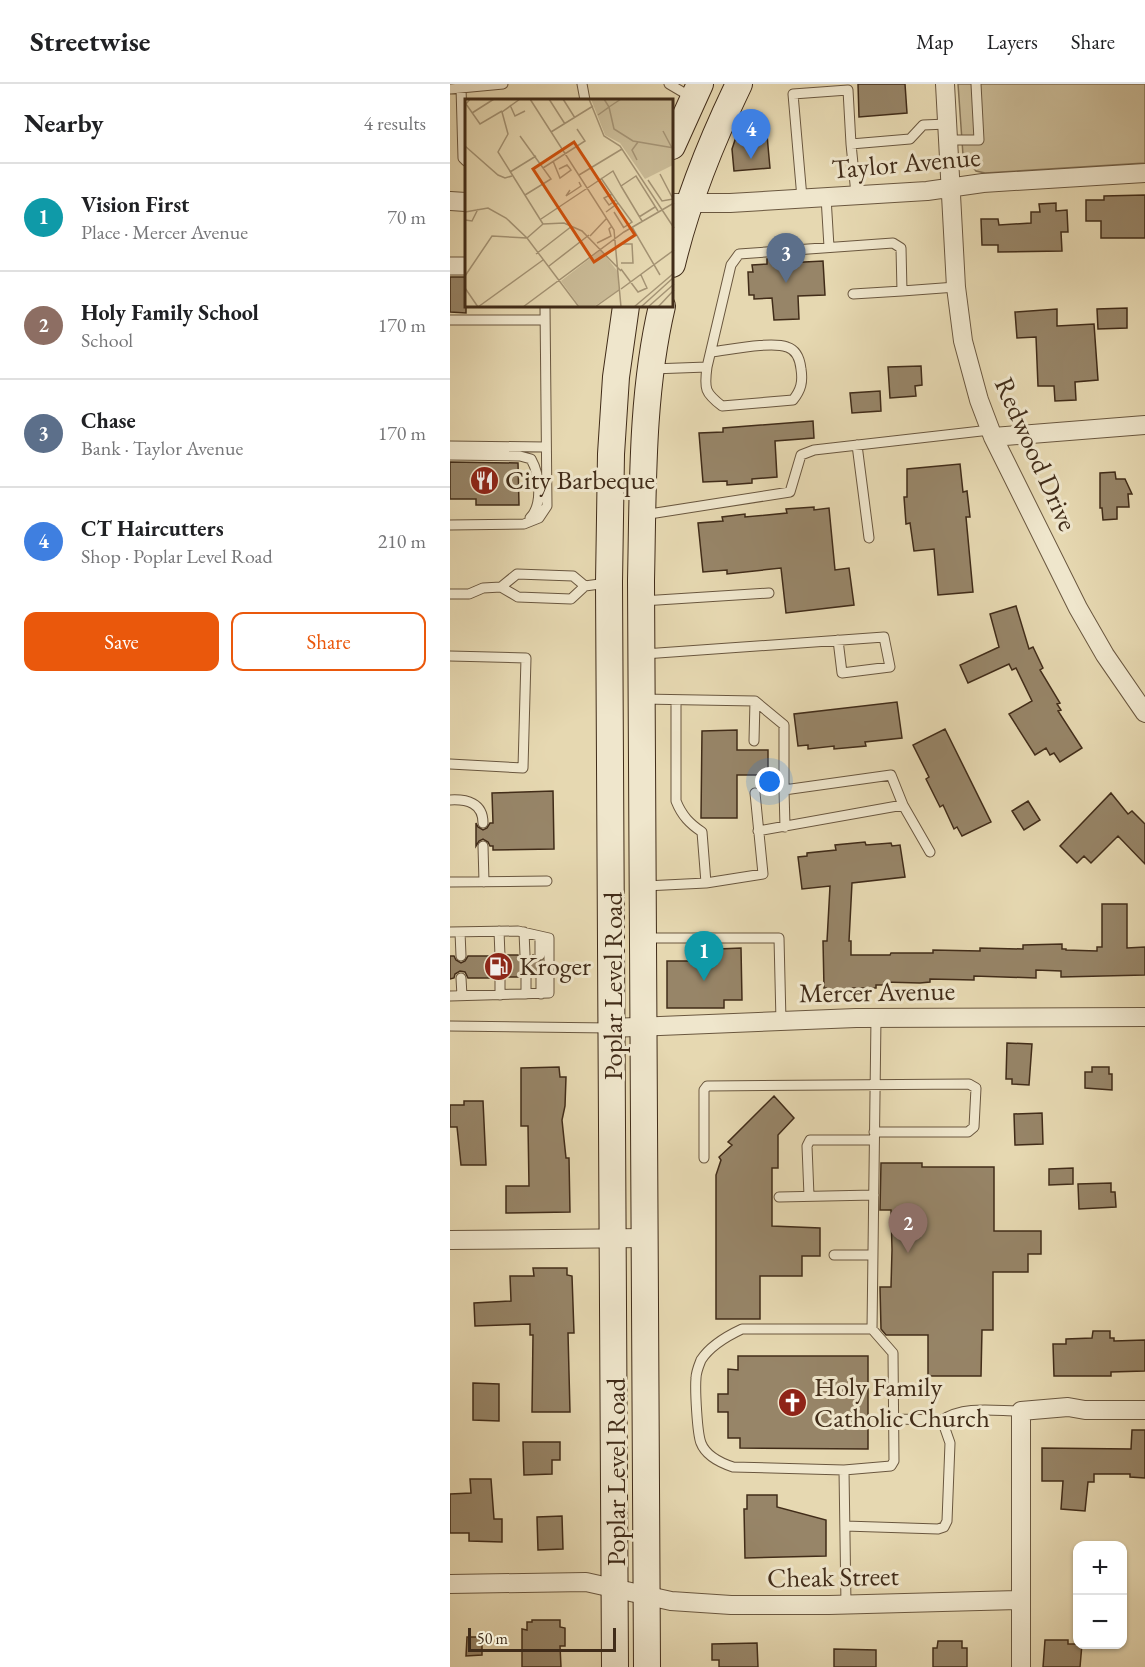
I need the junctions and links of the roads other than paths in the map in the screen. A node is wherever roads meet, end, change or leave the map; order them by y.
1 (504, 84) edge
2 (582, 84) edge
3 (669, 84) edge
4 (740, 84) edge
5 (945, 84) edge
6 (976, 84) edge
7 (461, 87) junction
8 (450, 89) edge
9 (697, 91) edge
10 (585, 99) edge
11 (948, 132) junction
12 (674, 142) edge
13 (851, 144) junction
14 (465, 160) edge
15 (1145, 173) edge
16 (951, 187) junction
17 (856, 194) junction
18 (826, 197) junction
19 (802, 198) junction
20 (450, 201) edge
21 (465, 202) edge
22 (680, 203) edge
23 (829, 247) junction
24 (674, 249) edge
25 (956, 287) junction
26 (902, 291) junction
27 (853, 294) dead end
28 (545, 308) edge
29 (626, 308) edge
30 (662, 308) edge
31 (450, 320) edge
32 (545, 320) junction
33 (711, 352) junction
34 (707, 368) junction
35 (652, 369) junction
36 (1145, 424) edge
37 (992, 433) junction
38 (857, 445) junction
39 (450, 446) edge
40 (545, 447) junction
41 (450, 454) edge
42 (642, 515) junction
43 (524, 524) junction
44 (450, 525) edge
45 (869, 538) dead end
46 (597, 584) junction
47 (501, 587) junction
48 (641, 591) junction
49 (769, 593) dead end
50 (450, 594) edge
51 (838, 640) junction
52 (641, 655) junction
53 (450, 656) edge
54 (1145, 685) edge
55 (1126, 687) junction
56 (641, 699) junction
57 (676, 700) junction
58 (755, 700) junction
59 (1145, 714) edge
60 (754, 741) dead end
61 (450, 764) edge
62 (784, 790) junction
63 (755, 793) dead end
64 (450, 800) edge
65 (903, 805) junction
66 (483, 823) dead end
67 (785, 827) junction
68 (758, 831) junction
69 (483, 846) dead end
70 (930, 852) dead end
71 (547, 881) dead end
72 (450, 882) edge
73 (484, 882) junction
74 (706, 883) junction
75 (643, 886) junction
76 (499, 931) junction
77 (455, 932) edge
78 (524, 932) junction
79 (540, 936) junction
80 (643, 938) junction
81 (525, 955) dead end
82 (540, 955) dead end
83 (461, 956) dead end
84 (500, 956) dead end
85 (541, 976) dead end
86 (500, 977) dead end
87 (526, 977) dead end
88 (461, 978) dead end
89 (526, 994) junction
90 (541, 994) junction
91 (500, 995) junction
92 (450, 996) edge
93 (462, 996) junction
94 (1145, 1017) edge
95 (876, 1018) junction
96 (781, 1021) junction
97 (643, 1025) junction
98 (450, 1026) edge
99 (611, 1028) junction
100 (875, 1084) junction
101 (874, 1136) junction
102 (704, 1158) dead end
103 (874, 1195) junction
104 (809, 1196) junction
105 (779, 1197) dead end
106 (612, 1238) junction
107 (645, 1238) junction
108 (450, 1240) edge
109 (834, 1255) dead end
110 (873, 1255) junction
111 (872, 1329) junction
112 (1145, 1410) edge
113 (1021, 1411) junction
114 (894, 1419) junction
115 (942, 1420) junction
116 (844, 1470) junction
117 (845, 1526) junction
118 (450, 1584) edge
119 (615, 1588) junction
120 (647, 1595) junction
121 (1020, 1600) junction
122 (846, 1604) junction
123 (615, 1667) edge
124 (647, 1667) edge
125 (1021, 1667) edge

1 - 7 lane
2 - 10 lane
3 - 9 lane
4 - 22 main road
5 - 11 street, Redwood Drive
6 - 11 lane
7 - 8 lane
7 - 14 lane
9 - 12 main road
11 - 13 lane
11 - 16 street, Redwood Drive
13 - 17 lane
13 - 19 lane
15 - 16 street, Taylor Avenue
16 - 17 street, Taylor Avenue
16 - 25 street, Redwood Drive
17 - 18 street, Taylor Avenue
18 - 19 street, Taylor Avenue
18 - 23 lane
19 - 22 street, Taylor Avenue
20 - 21 street
22 - 24 main road
23 - 26 lane
23 - 33 lane
25 - 26 lane
25 - 37 street, Redwood Drive
26 - 27 lane
28 - 32 lane
29 - 46 main road, Poplar Level Road
30 - 35 main road, Poplar Level Road
31 - 32 lane
32 - 40 lane
33 - 34 lane
33 - 34 lane
34 - 35 lane
35 - 42 main road, Poplar Level Road
36 - 37 street
37 - 38 lane
37 - 55 street, Redwood Drive
38 - 42 lane
38 - 45 lane
39 - 40 lane
40 - 43 lane
41 - 43 lane
42 - 48 main road, Poplar Level Road
43 - 44 lane
46 - 47 lane
46 - 47 lane
46 - 48 main road
46 - 99 main road, Poplar Level Road
47 - 50 lane
48 - 49 lane
48 - 52 main road, Poplar Level Road
51 - 51 lane
51 - 52 lane
52 - 56 main road, Poplar Level Road
53 - 61 lane
54 - 55 street
55 - 59 street, Redwood Drive
56 - 57 lane
56 - 75 main road, Poplar Level Road
57 - 58 lane
57 - 74 lane
58 - 60 lane
58 - 62 lane
62 - 65 lane
62 - 67 lane
63 - 68 lane
64 - 66 lane
65 - 67 lane
65 - 70 lane
67 - 68 lane
68 - 74 lane
69 - 73 lane
71 - 73 lane
72 - 73 lane
74 - 75 lane
75 - 80 main road, Poplar Level Road
76 - 77 lane
76 - 78 lane
76 - 84 lane
77 - 83 lane
78 - 79 lane
78 - 81 lane
79 - 82 lane
79 - 90 lane
80 - 96 lane
80 - 97 main road, Poplar Level Road
85 - 90 lane
86 - 91 lane
87 - 89 lane
88 - 93 lane
89 - 90 lane
89 - 91 lane
91 - 93 lane
92 - 93 lane
94 - 95 street, Mercer Avenue
95 - 96 street, Mercer Avenue
95 - 100 lane
96 - 97 street, Mercer Avenue
97 - 99 street, Mercer Avenue
97 - 107 main road, Poplar Level Road
98 - 99 lane
99 - 106 main road, Poplar Level Road
100 - 101 lane
100 - 101 lane
100 - 102 lane
101 - 103 lane
101 - 104 lane
103 - 104 lane
103 - 110 lane
104 - 105 lane
106 - 107 street
106 - 108 street
106 - 119 main road, Poplar Level Road
107 - 120 main road, Poplar Level Road
109 - 110 lane
110 - 111 lane
111 - 114 lane
111 - 116 lane
112 - 113 street
113 - 115 lane
113 - 121 street
114 - 115 lane
114 - 116 lane
115 - 117 lane
116 - 117 lane
117 - 122 lane
118 - 119 street, Cheak Street
119 - 120 street, Cheak Street
119 - 123 main road, Poplar Level Road
120 - 122 street, Cheak Street
120 - 124 main road, Poplar Level Road
121 - 122 street, Cheak Street
121 - 125 street

